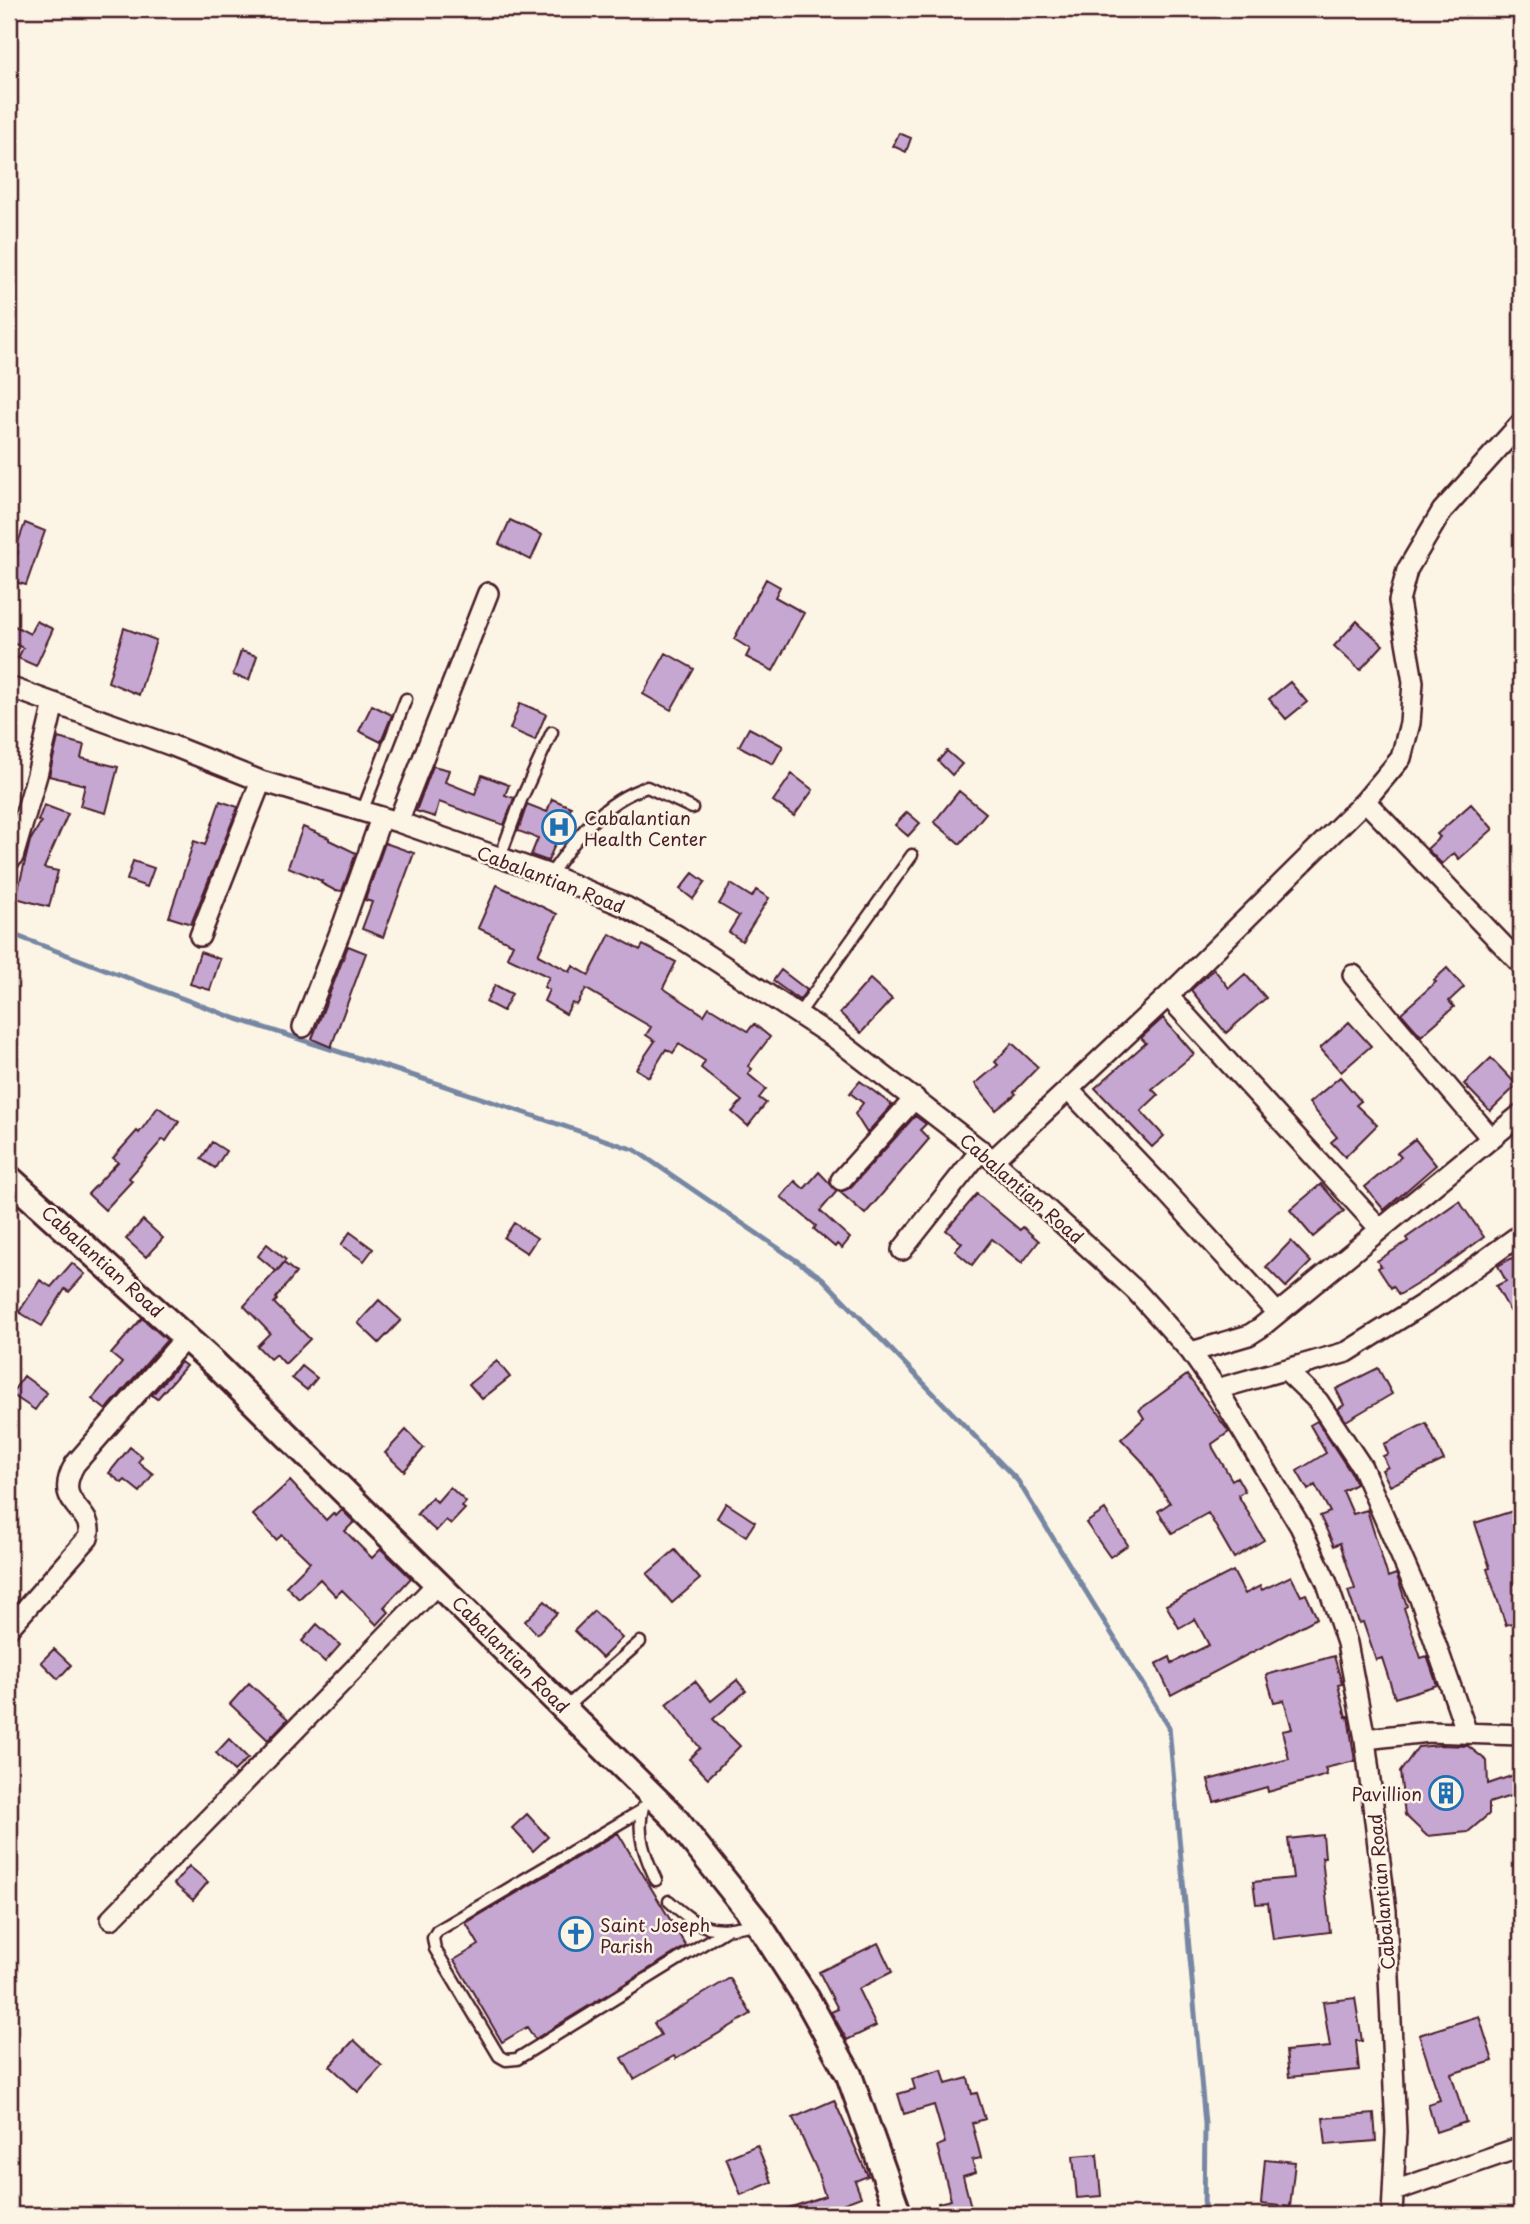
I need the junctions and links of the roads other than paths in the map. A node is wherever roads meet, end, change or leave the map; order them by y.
1 (1521, 424) edge
2 (488, 593) dead end
3 (9, 687) edge
4 (406, 699) dead end
5 (54, 703) junction
6 (552, 732) dead end
7 (261, 781) junction
8 (1365, 801) junction
9 (692, 808) dead end
10 (380, 817) junction
11 (912, 855) dead end
12 (13, 857) dead end
13 (500, 857) junction
14 (550, 875) junction
15 (200, 936) dead end
16 (1521, 964) edge
17 (1353, 975) dead end
18 (1168, 996) junction
19 (798, 1015) junction
20 (303, 1027) dead end
21 (1069, 1090) junction
22 (915, 1098) junction
23 (1521, 1114) edge
24 (1491, 1138) junction
25 (987, 1155) junction
26 (9, 1178) edge
27 (841, 1180) dead end
28 (1380, 1229) junction
29 (1521, 1234) edge
30 (902, 1250) dead end
31 (1277, 1313) junction
32 (187, 1336) junction
33 (1191, 1352) junction
34 (1287, 1371) junction
35 (1217, 1389) junction
36 (439, 1582) junction
37 (9, 1628) edge
38 (640, 1642) dead end
39 (565, 1707) junction
40 (1467, 1733) junction
41 (1521, 1735) edge
42 (1366, 1739) junction
43 (646, 1801) junction
44 (656, 1880) dead end
45 (669, 1901) dead end
46 (111, 1919) dead end
47 (758, 1923) junction
48 (726, 1930) junction
49 (1521, 2147) edge
50 (1394, 2191) junction
51 (899, 2215) edge
52 (1392, 2215) edge

1 - 8 street
2 - 10 street
3 - 5 street, Cabalantian Road
4 - 10 lane
5 - 7 street, Cabalantian Road
5 - 12 street
6 - 13 lane
7 - 10 street, Cabalantian Road
7 - 15 street
8 - 16 street
8 - 18 street
9 - 14 lane
10 - 13 street, Cabalantian Road
10 - 20 street
11 - 19 lane
13 - 14 street, Cabalantian Road
14 - 19 street, Cabalantian Road
17 - 24 street
18 - 21 street
18 - 28 street
19 - 22 street, Cabalantian Road
21 - 25 street
21 - 31 street
22 - 25 street, Cabalantian Road
22 - 27 street
23 - 24 street
24 - 28 street
25 - 30 street
25 - 33 street, Cabalantian Road
26 - 32 street, Cabalantian Road
28 - 31 street
29 - 34 street
31 - 33 street
32 - 36 street, Cabalantian Road
32 - 37 street
33 - 35 street, Cabalantian Road
34 - 35 street
34 - 40 street
35 - 42 street, Cabalantian Road
36 - 39 street, Cabalantian Road
36 - 46 street
38 - 39 lane
39 - 43 street, Cabalantian Road
40 - 41 street
40 - 42 street
42 - 50 street, Cabalantian Road
43 - 44 lane
43 - 47 street, Cabalantian Road
43 - 48 lane
45 - 48 lane
47 - 48 lane
47 - 51 street, Cabalantian Road
49 - 50 street
50 - 52 street, Cabalantian Road

